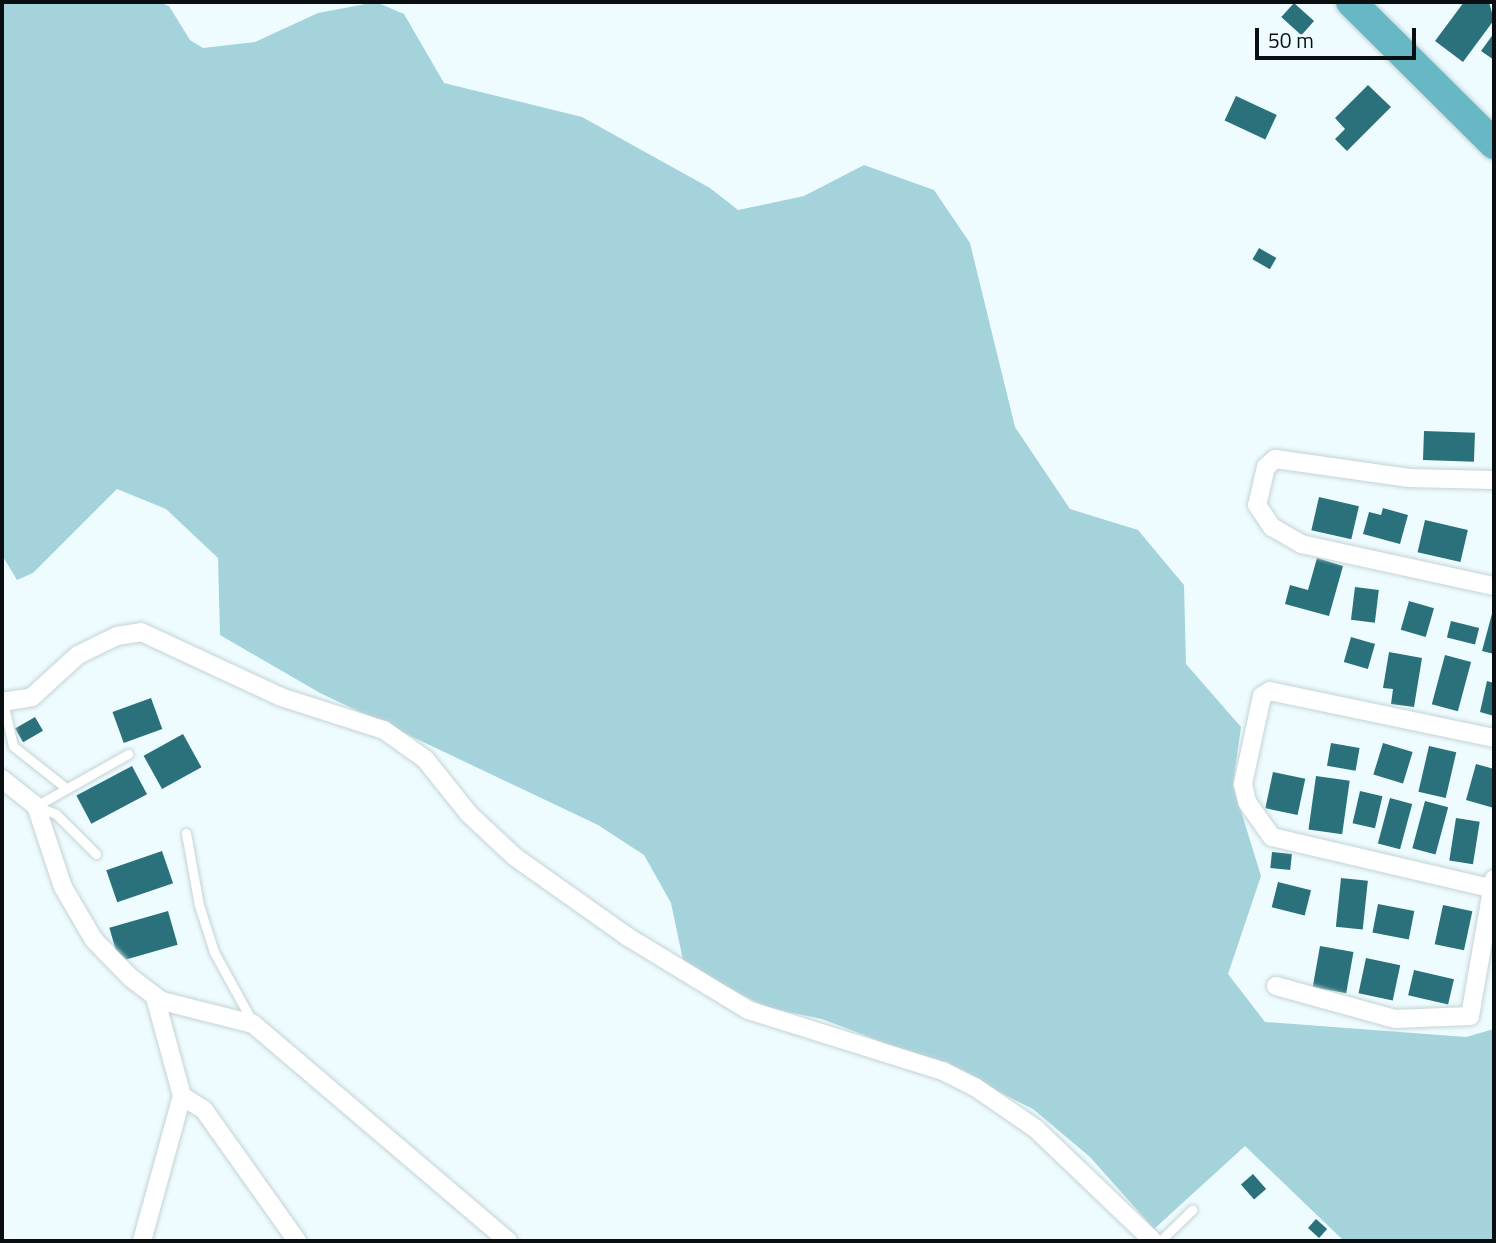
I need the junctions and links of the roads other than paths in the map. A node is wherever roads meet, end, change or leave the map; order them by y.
1 (1351, 2) edge
2 (1494, 144) edge
3 (1494, 480) edge
4 (1494, 586) edge
5 (3, 702) edge
6 (1494, 738) edge
7 (128, 754) dead end
8 (2, 779) edge
9 (66, 788) junction
10 (36, 806) junction
11 (186, 833) dead end
12 (96, 854) dead end
13 (1494, 885) edge
14 (1276, 986) dead end
15 (155, 997) junction
16 (253, 1024) junction
17 (182, 1096) junction
18 (1192, 1210) dead end
19 (142, 1241) edge
20 (297, 1241) edge
21 (508, 1241) edge
22 (1153, 1241) edge
23 (1160, 1241) edge

1 - 2 highway
3 - 4 street
5 - 9 lane
5 - 22 street
6 - 13 street
7 - 9 lane
8 - 10 street
9 - 10 lane
10 - 12 lane
10 - 15 street
11 - 16 lane
13 - 14 street
15 - 16 street
15 - 17 street
16 - 21 street
17 - 19 street
17 - 20 street
18 - 23 lane

